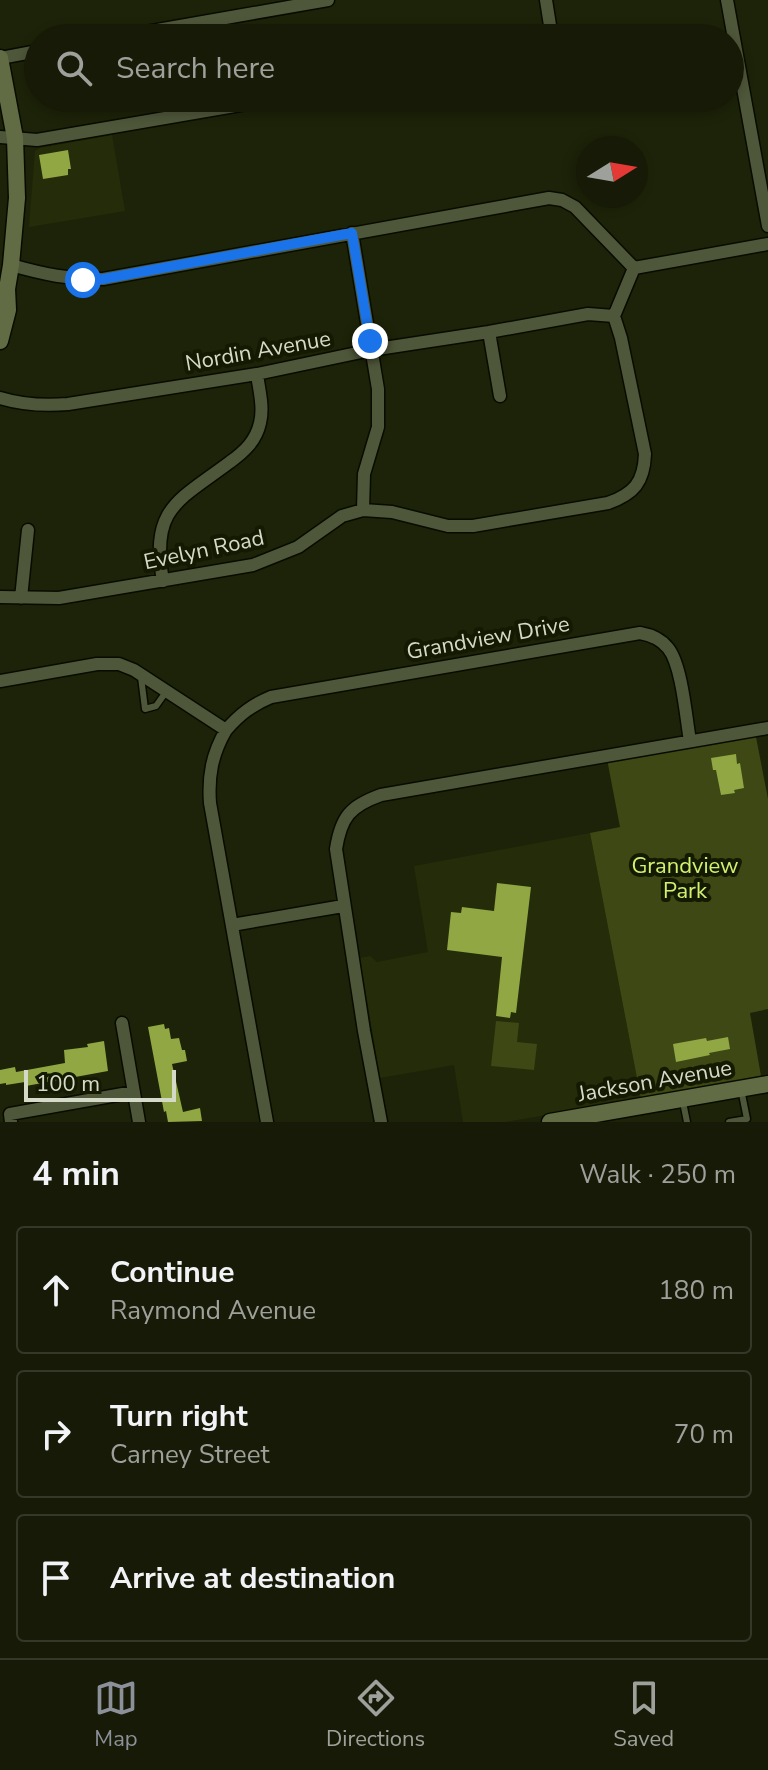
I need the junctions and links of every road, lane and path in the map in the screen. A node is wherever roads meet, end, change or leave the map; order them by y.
1 (328, 0) edge
2 (546, 0) edge
3 (727, 0) edge
4 (192, 24) edge
5 (550, 24) edge
6 (731, 24) edge
7 (24, 55) edge
8 (0, 62) edge
9 (744, 94) edge
10 (200, 112) edge
11 (7, 138) edge
12 (768, 226) edge
13 (352, 233) junction
14 (768, 244) edge
15 (634, 268) junction
16 (5, 282) edge
17 (614, 316) junction
18 (489, 332) junction
19 (0, 341) edge
20 (371, 350) junction
21 (257, 374) junction
22 (500, 396) dead end
23 (0, 398) edge
24 (363, 510) junction
25 (28, 530) dead end
26 (163, 581) junction
27 (0, 597) edge
28 (21, 598) junction
29 (140, 674) junction
30 (0, 681) edge
31 (166, 691) junction
32 (768, 728) edge
33 (226, 730) junction
34 (690, 741) junction
35 (343, 906) junction
36 (232, 925) junction
37 (122, 1023) dead end
38 (768, 1084) edge
39 (741, 1089) junction
40 (134, 1092) junction
41 (683, 1099) junction
42 (10, 1118) edge
43 (569, 1120) edge
44 (139, 1122) edge
45 (267, 1122) edge
46 (381, 1122) edge
47 (550, 1122) edge
48 (687, 1122) edge
49 (729, 1122) edge

1 - 4 street
2 - 5 street
3 - 6 street
7 - 8 street
8 - 11 main road
9 - 12 street
10 - 11 street
11 - 16 main road
13 - 15 street
13 - 16 street
13 - 20 street
14 - 15 street
15 - 17 street
16 - 19 main road
17 - 18 street, Nordin Avenue
17 - 24 street
18 - 20 street, Nordin Avenue
18 - 22 street
20 - 21 street, Nordin Avenue
20 - 24 street
21 - 23 street, Nordin Avenue
21 - 26 street
24 - 26 street, Evelyn Road
25 - 28 street
26 - 28 street, Evelyn Road
27 - 28 street, Evelyn Road
29 - 30 street
29 - 31 street
29 - 31 lane
31 - 33 street
32 - 34 street
33 - 34 street, Grandview Drive
33 - 36 street, Grandview Drive
34 - 35 street
35 - 36 street
35 - 46 street
36 - 45 street, Grandview Drive
37 - 40 street
38 - 39 main road, Jackson Avenue
39 - 41 main road, Jackson Avenue
39 - 49 lane
40 - 42 street
40 - 44 street
41 - 43 main road, Jackson Avenue
41 - 48 lane
43 - 47 main road, Jackson Avenue

